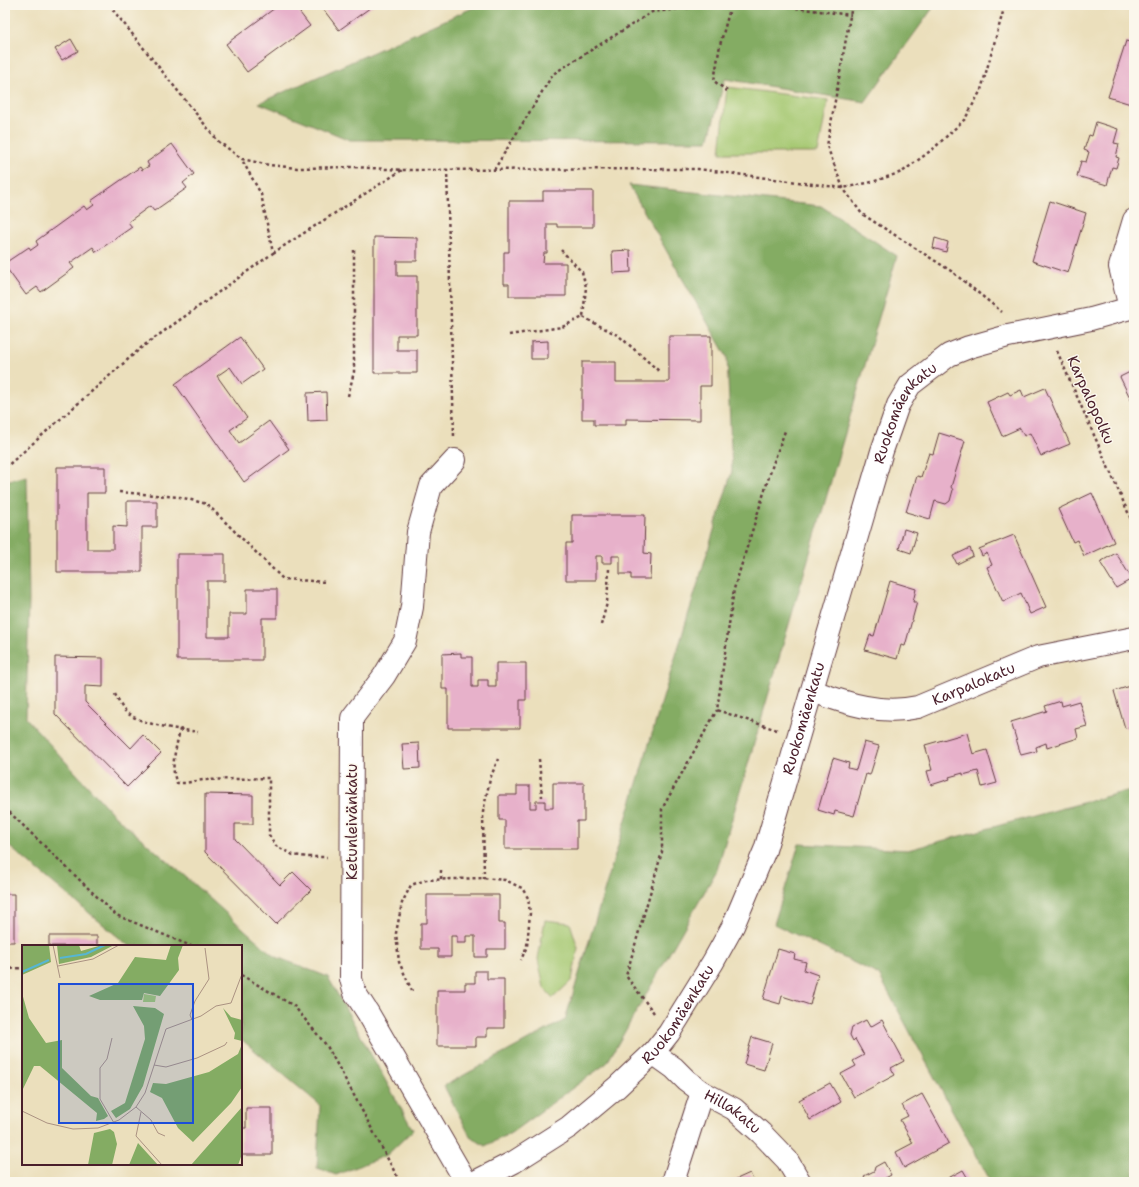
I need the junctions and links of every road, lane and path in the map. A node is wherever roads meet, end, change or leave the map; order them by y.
1 (109, 5) edge
2 (718, 5) edge
3 (731, 5) edge
4 (772, 5) edge
5 (852, 5) edge
6 (1004, 5) edge
7 (851, 15) junction
8 (727, 91) dead end
9 (242, 159) junction
10 (447, 169) junction
11 (403, 170) junction
12 (494, 170) junction
13 (843, 188) junction
14 (1134, 220) edge
15 (354, 250) dead end
16 (561, 250) dead end
17 (273, 253) junction
18 (1132, 308) edge
19 (583, 317) junction
20 (1036, 330) junction
21 (509, 335) dead end
22 (660, 372) dead end
23 (348, 396) dead end
24 (785, 431) dead end
25 (455, 460) joint
26 (6, 468) edge
27 (119, 492) dead end
28 (5, 493) edge
29 (1134, 526) edge
30 (609, 569) dead end
31 (326, 582) dead end
32 (602, 625) dead end
33 (1134, 638) edge
34 (813, 691) junction
35 (114, 694) dead end
36 (717, 710) junction
37 (180, 730) junction
38 (198, 732) dead end
39 (799, 738) junction
40 (498, 759) dead end
41 (539, 759) dead end
42 (542, 797) dead end
43 (5, 808) edge
44 (331, 857) dead end
45 (441, 870) dead end
46 (484, 879) junction
47 (441, 880) junction
48 (189, 945) edge
49 (521, 960) dead end
50 (22, 968) edge
51 (5, 969) edge
52 (242, 976) edge
53 (412, 991) dead end
54 (669, 1033) junction
55 (653, 1053) junction
56 (702, 1092) junction
57 (400, 1182) edge
58 (466, 1182) edge
59 (475, 1182) edge
60 (673, 1182) edge
61 (800, 1182) edge

1 - 9 path
2 - 12 path
3 - 8 path
4 - 7 path
5 - 7 path
6 - 13 path
7 - 13 path
9 - 11 path
9 - 17 path
10 - 11 path
10 - 12 path
10 - 25 path
11 - 17 path
12 - 13 path
13 - 20 path
14 - 18 street
15 - 23 path
16 - 19 path
17 - 26 path
18 - 20 street, Ruokomäenkatu
19 - 21 path
19 - 22 path
20 - 29 path, Karpalopolku
20 - 34 street, Ruokomäenkatu
24 - 36 path
25 - 58 street, Ketunleivänkatu
26 - 28 path
27 - 31 path
30 - 32 path
33 - 34 street, Karpalokatu
34 - 39 street, Ruokomäenkatu
35 - 37 path
36 - 39 path
36 - 54 path
37 - 38 path
37 - 44 path
39 - 54 street, Ruokomäenkatu
40 - 46 path
41 - 42 path
43 - 48 path
45 - 47 path
46 - 47 path
46 - 49 path
47 - 53 path
50 - 51 path
52 - 57 path
54 - 55 street, Ruokomäenkatu
55 - 56 street, Hillakatu
55 - 59 street, Ruokomäenkatu
56 - 60 street
56 - 61 street, Hillakatu

